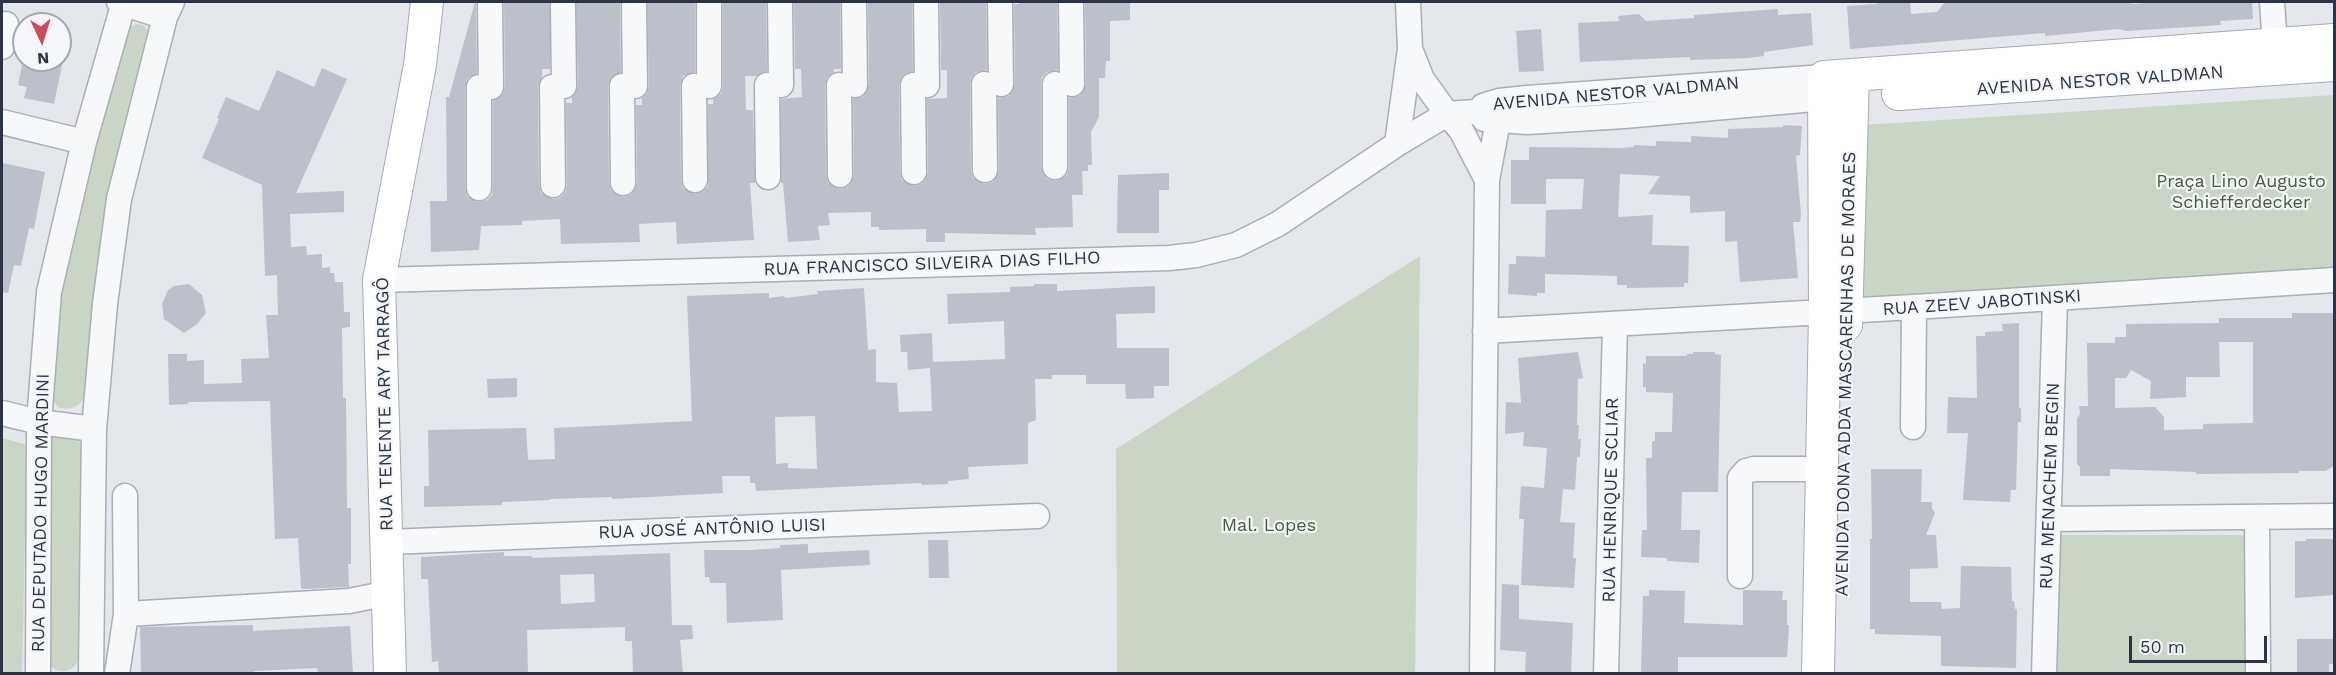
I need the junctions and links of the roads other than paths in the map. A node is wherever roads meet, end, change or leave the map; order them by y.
1 (122, 2) edge
2 (427, 2) edge
3 (447, 2) edge
4 (1071, 2) edge
5 (1408, 2) edge
6 (2272, 2) edge
7 (854, 3) dead end
8 (926, 3) edge
9 (1000, 3) edge
10 (490, 4) dead end
11 (709, 4) dead end
12 (780, 4) dead end
13 (563, 5) dead end
14 (634, 5) dead end
15 (169, 9) edge
16 (6, 24) dead end
17 (2334, 40) edge
18 (2275, 46) junction
19 (2, 47) edge
20 (1410, 49) junction
21 (420, 65) junction
22 (2334, 65) edge
23 (1839, 87) junction
24 (1499, 111) junction
25 (1447, 114) junction
26 (2, 122) edge
27 (84, 142) junction
28 (1397, 144) junction
29 (1055, 167) dead end
30 (985, 170) dead end
31 (914, 172) dead end
32 (840, 175) dead end
33 (768, 177) dead end
34 (695, 180) dead end
35 (1487, 180) junction
36 (623, 183) dead end
37 (553, 185) dead end
38 (479, 188) dead end
39 (2334, 279) edge
40 (379, 280) junction
41 (2055, 299) junction
42 (1914, 308) junction
43 (1836, 312) junction
44 (1615, 326) junction
45 (1485, 331) junction
46 (2, 412) edge
47 (39, 422) junction
48 (1913, 427) dead end
49 (94, 429) junction
50 (1823, 469) junction
51 (125, 496) dead end
52 (1037, 516) dead end
53 (2334, 516) edge
54 (2257, 518) junction
55 (2049, 519) junction
56 (388, 542) junction
57 (1740, 576) dead end
58 (389, 594) junction
59 (126, 614) junction
60 (38, 674) edge
61 (91, 674) edge
62 (117, 674) edge
63 (390, 674) edge
64 (1482, 674) edge
65 (1606, 674) edge
66 (1818, 674) edge
67 (1839, 674) edge
68 (2044, 674) edge
69 (2258, 674) edge

1 - 15 street
1 - 27 street, RUA DEPUTADO HUGO MARDINI
2 - 21 main road, RUA TENENTE ARY TARRAGÔ
3 - 21 main road, RUA TENENTE ARY TARRAGÔ
4 - 29 street
5 - 20 street
6 - 18 street
7 - 32 street
8 - 31 street
9 - 30 street
10 - 38 street
11 - 34 street
12 - 33 street
13 - 37 street
14 - 36 street
15 - 49 street
16 - 19 street
17 - 18 main road, AVENIDA NESTOR VALDMAN
18 - 23 main road, AVENIDA NESTOR VALDMAN
20 - 25 street
20 - 28 street
21 - 40 main road, RUA TENENTE ARY TARRAGÔ
22 - 23 main road, AVENIDA NESTOR VALDMAN
23 - 24 street, AVENIDA NESTOR VALDMAN
23 - 43 main road, AVENIDA DONA ADDA MASCARENHAS DE MORAES
24 - 25 street, AVENIDA NESTOR VALDMAN
24 - 35 street
25 - 28 street, RUA FRANCISCO SILVEIRA DIAS FILHO
25 - 35 street
26 - 27 street
27 - 47 street, RUA DEPUTADO HUGO MARDINI
28 - 40 street, RUA FRANCISCO SILVEIRA DIAS FILHO
35 - 45 street
39 - 41 street, RUA ZEEV JABOTINSKI
40 - 56 main road, RUA TENENTE ARY TARRAGÔ
41 - 42 street, RUA ZEEV JABOTINSKI
41 - 55 street, RUA MENACHEM BEGIN
42 - 43 street, RUA ZEEV JABOTINSKI
42 - 48 street
43 - 44 street, RUA ZEEV JABOTINSKI
43 - 50 main road, AVENIDA DONA ADDA MASCARENHAS DE MORAES
43 - 67 main road, AVENIDA DONA ADDA MASCARENHAS DE MORAES
44 - 45 street, RUA ZEEV JABOTINSKI
44 - 65 street, RUA HENRIQUE SCLIAR
45 - 64 street
46 - 47 street
47 - 49 street
47 - 60 street, RUA DEPUTADO HUGO MARDINI
49 - 61 street
50 - 57 street
50 - 66 main road, AVENIDA DONA ADDA MASCARENHAS DE MORAES
51 - 59 street
52 - 56 street, RUA JOSÉ ANTÔNIO LUISI
53 - 54 street
54 - 55 street
54 - 69 street
55 - 68 street, RUA MENACHEM BEGIN
56 - 58 main road, RUA TENENTE ARY TARRAGÔ
58 - 59 street
58 - 63 main road, RUA TENENTE ARY TARRAGÔ
59 - 62 street

